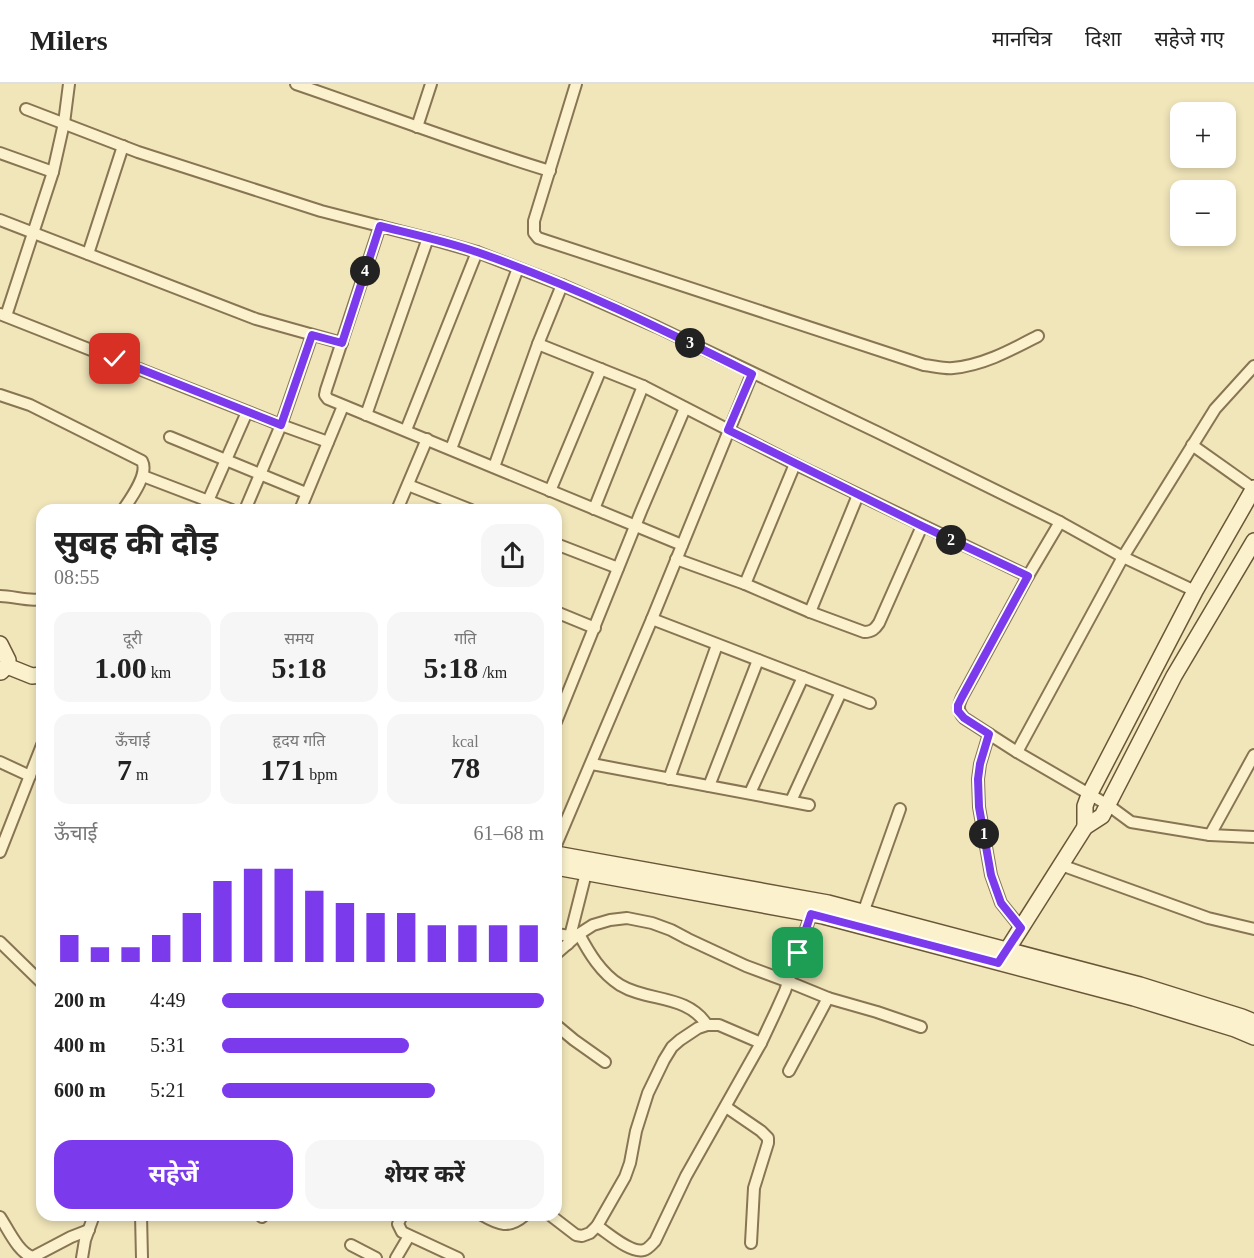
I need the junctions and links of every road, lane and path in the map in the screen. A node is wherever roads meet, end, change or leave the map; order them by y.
1 (69, 84) edge
2 (296, 84) edge
3 (430, 84) edge
4 (576, 84) edge
5 (26, 109) dead end
6 (64, 123) junction
7 (417, 127) junction
8 (123, 146) junction
9 (0, 153) edge
10 (550, 171) junction
11 (53, 172) junction
12 (0, 220) edge
13 (380, 226) junction
14 (33, 233) junction
15 (428, 238) junction
16 (477, 252) junction
17 (88, 254) junction
18 (518, 268) junction
19 (562, 285) junction
20 (3, 315) edge
21 (312, 335) junction
22 (1038, 336) dead end
23 (342, 343) junction
24 (538, 344) junction
25 (1254, 366) edge
26 (601, 369) junction
27 (752, 374) junction
28 (643, 386) junction
29 (0, 395) edge
30 (343, 406) junction
31 (685, 408) junction
32 (248, 412) junction
33 (366, 415) junction
34 (281, 425) junction
35 (406, 430) junction
36 (728, 430) junction
37 (170, 437) dead end
38 (427, 439) junction
39 (328, 442) junction
40 (1192, 445) junction
41 (451, 449) junction
42 (226, 460) junction
43 (795, 464) junction
44 (494, 467) junction
45 (260, 474) junction
46 (143, 476) junction
47 (408, 485) junction
48 (1254, 489) edge
49 (550, 491) junction
50 (306, 493) junction
51 (858, 495) junction
52 (127, 504) edge
53 (204, 504) edge
54 (206, 504) edge
55 (248, 504) edge
56 (302, 504) edge
57 (400, 504) edge
58 (456, 504) edge
59 (594, 509) junction
60 (1060, 522) junction
61 (635, 526) junction
62 (922, 526) junction
63 (1254, 541) edge
64 (682, 545) junction
65 (562, 546) edge
66 (1123, 557) junction
67 (676, 559) junction
68 (618, 568) junction
69 (1028, 576) junction
70 (745, 584) junction
71 (1195, 591) junction
72 (0, 596) edge
73 (36, 599) edge
74 (810, 612) junction
75 (562, 614) edge
76 (652, 619) junction
77 (595, 628) junction
78 (0, 644) edge
79 (717, 645) junction
80 (758, 660) junction
81 (4, 669) edge
82 (36, 678) edge
83 (803, 678) junction
84 (841, 692) junction
85 (870, 703) dead end
86 (562, 708) edge
87 (989, 734) junction
88 (1017, 752) junction
89 (1254, 755) edge
90 (36, 760) edge
91 (0, 762) edge
92 (592, 764) junction
93 (1249, 773) edge
94 (30, 776) junction
95 (669, 779) junction
96 (709, 786) junction
97 (750, 793) junction
98 (1089, 795) junction
99 (791, 801) junction
100 (809, 805) dead end
101 (1108, 805) junction
102 (900, 808) dead end
103 (1085, 827) junction
104 (562, 832) edge
105 (1210, 835) junction
106 (1254, 837) edge
107 (2, 839) edge
108 (0, 852) edge
109 (562, 855) edge
110 (1061, 865) junction
111 (562, 868) edge
112 (585, 873) junction
113 (864, 913) junction
114 (811, 914) junction
115 (1021, 928) junction
116 (1254, 929) edge
117 (562, 936) edge
118 (572, 938) junction
119 (0, 942) edge
120 (562, 948) edge
121 (1002, 957) junction
122 (36, 976) edge
123 (789, 982) junction
124 (828, 998) junction
125 (1254, 1022) edge
126 (707, 1025) junction
127 (921, 1027) dead end
128 (562, 1030) edge
129 (1254, 1037) edge
130 (761, 1043) junction
131 (605, 1062) dead end
132 (789, 1071) dead end
133 (726, 1107) junction
134 (0, 1217) edge
135 (92, 1221) edge
136 (141, 1221) edge
137 (399, 1221) edge
138 (496, 1221) edge
139 (519, 1221) edge
140 (558, 1221) edge
141 (597, 1226) junction
142 (89, 1230) junction
143 (408, 1236) junction
144 (751, 1243) dead end
145 (351, 1245) dead end
146 (82, 1258) edge
147 (142, 1258) edge
148 (376, 1258) edge
149 (396, 1258) edge
150 (458, 1258) edge

1 - 6 street
2 - 7 street
3 - 7 street
4 - 10 street
5 - 6 street
6 - 8 street
6 - 11 street
7 - 10 street
8 - 13 street
8 - 17 street
9 - 11 street
10 - 22 street
11 - 14 street
12 - 14 street
13 - 15 street
13 - 23 street
14 - 17 street
14 - 20 street
15 - 16 street
15 - 33 street
16 - 18 street
16 - 35 street
17 - 21 street
18 - 19 street
18 - 41 street
19 - 24 street
19 - 27 street
20 - 32 street
21 - 23 street
21 - 34 street
23 - 30 street
24 - 26 street
24 - 44 street
25 - 40 street
26 - 28 street
26 - 49 street
27 - 36 street
27 - 60 street
28 - 31 street
28 - 59 street
29 - 46 street
30 - 33 street
30 - 39 street
31 - 36 street
31 - 61 street
32 - 34 street
32 - 42 street
33 - 35 street
34 - 39 street
34 - 45 street
35 - 38 street
36 - 43 street
36 - 64 street
37 - 42 street
38 - 41 street
38 - 47 street
39 - 50 street
40 - 48 street
40 - 66 street
41 - 44 street
42 - 45 street
42 - 54 street
43 - 51 street
43 - 70 street
44 - 49 street
45 - 50 street
45 - 55 street
46 - 52 street
46 - 53 street
47 - 57 street
47 - 58 street
48 - 71 street
49 - 59 street
50 - 56 street
51 - 62 street
51 - 74 street
59 - 61 street
60 - 66 street
60 - 69 street
61 - 64 street
61 - 68 street
62 - 69 street
62 - 74 street
63 - 101 street
64 - 67 street
65 - 68 street
66 - 71 street
66 - 88 street
67 - 70 street
67 - 76 street
68 - 77 street
69 - 87 street
70 - 74 street
71 - 98 street
72 - 73 street
75 - 77 street
76 - 79 street
76 - 92 street
77 - 86 street
78 - 81 street
79 - 80 street
79 - 95 street
80 - 83 street
80 - 96 street
81 - 82 street
83 - 84 street
83 - 97 street
84 - 85 street
84 - 99 street
87 - 88 street
87 - 115 street
88 - 98 street
89 - 93 street
90 - 94 street
91 - 94 street
92 - 95 street
92 - 104 street
93 - 105 street
94 - 107 street
95 - 96 street
96 - 97 street
97 - 99 street
98 - 101 street
98 - 103 street
99 - 100 street
101 - 103 street
101 - 105 street
102 - 113 street
103 - 110 street
105 - 106 street
107 - 108 street
109 - 113 street
110 - 115 street
110 - 116 street
111 - 112 street
112 - 114 street
112 - 118 street
113 - 121 street
114 - 121 street
114 - 123 street
115 - 121 street
117 - 118 street
118 - 120 street
118 - 123 street
118 - 126 street
119 - 122 street
121 - 125 street
121 - 129 street
123 - 124 street
123 - 130 street
124 - 127 street
124 - 132 street
126 - 130 street
126 - 141 street
128 - 131 street
130 - 133 street
133 - 141 street
133 - 144 street
134 - 142 street
135 - 142 street
136 - 147 street
137 - 143 street
138 - 139 street
140 - 141 street
142 - 146 street
143 - 149 street
143 - 150 street
145 - 148 street

